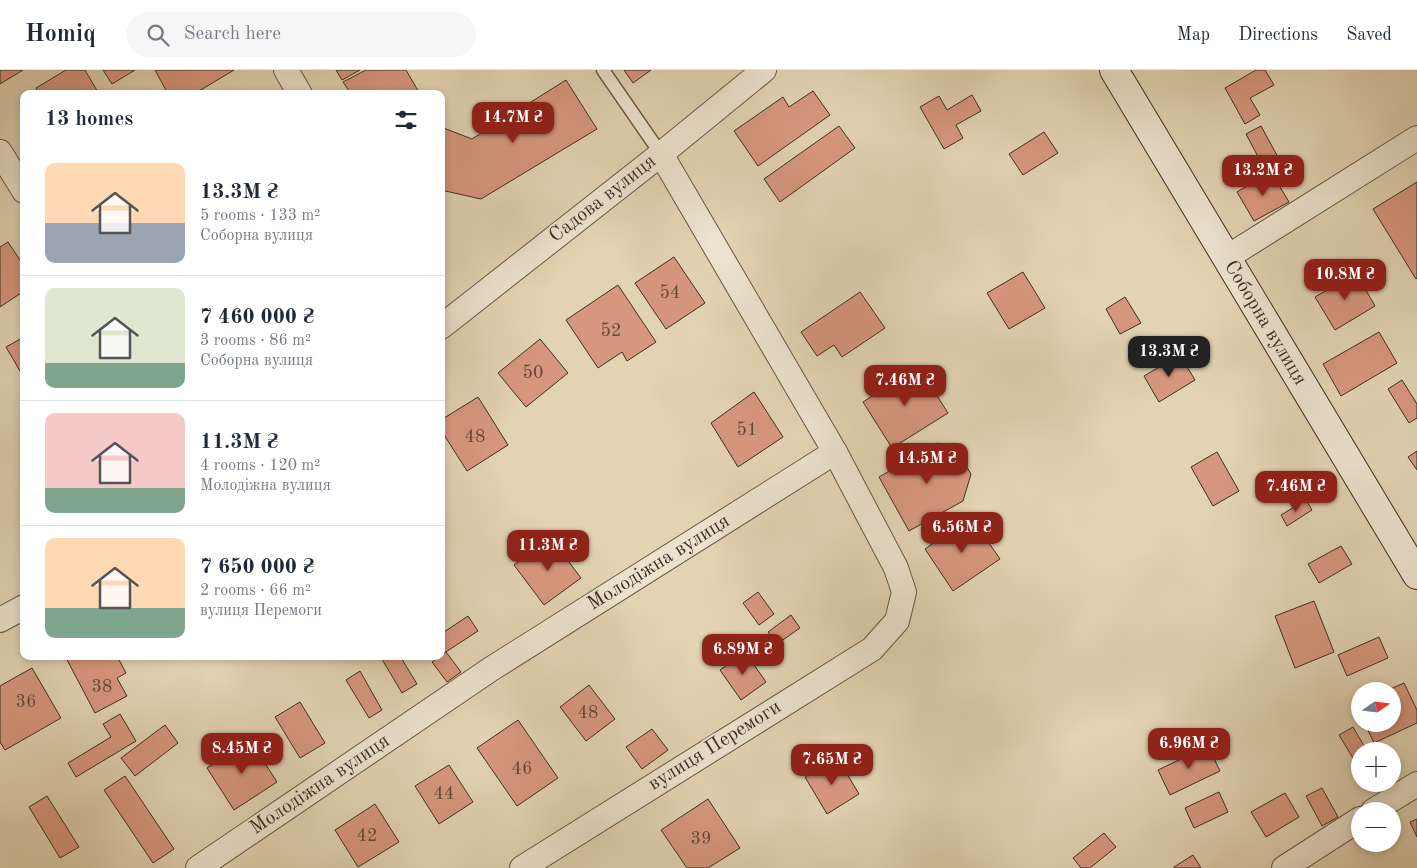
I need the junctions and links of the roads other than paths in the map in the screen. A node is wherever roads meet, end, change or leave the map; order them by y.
1 (286, 70) edge
2 (603, 70) edge
3 (764, 70) edge
4 (1114, 70) edge
5 (298, 90) edge
6 (1417, 138) edge
7 (0, 152) edge
8 (661, 154) junction
9 (20, 184) edge
10 (1226, 258) junction
11 (445, 324) edge
12 (835, 452) junction
13 (1417, 575) edge
14 (20, 609) edge
15 (0, 620) edge
16 (1417, 784) edge
17 (1388, 802) edge
18 (1351, 826) edge
19 (198, 868) edge
20 (522, 868) edge
21 (1284, 868) edge

1 - 5 street
2 - 8 lane
3 - 8 street, Садова вулиця
4 - 10 main road, Соборна вулиця
6 - 10 street
7 - 9 street
8 - 11 street, Садова вулиця
8 - 12 street
10 - 13 main road, Соборна вулиця
12 - 19 street, Молодіжна вулиця
12 - 20 street, вулиця Перемоги
14 - 15 street
16 - 17 street
18 - 21 street

